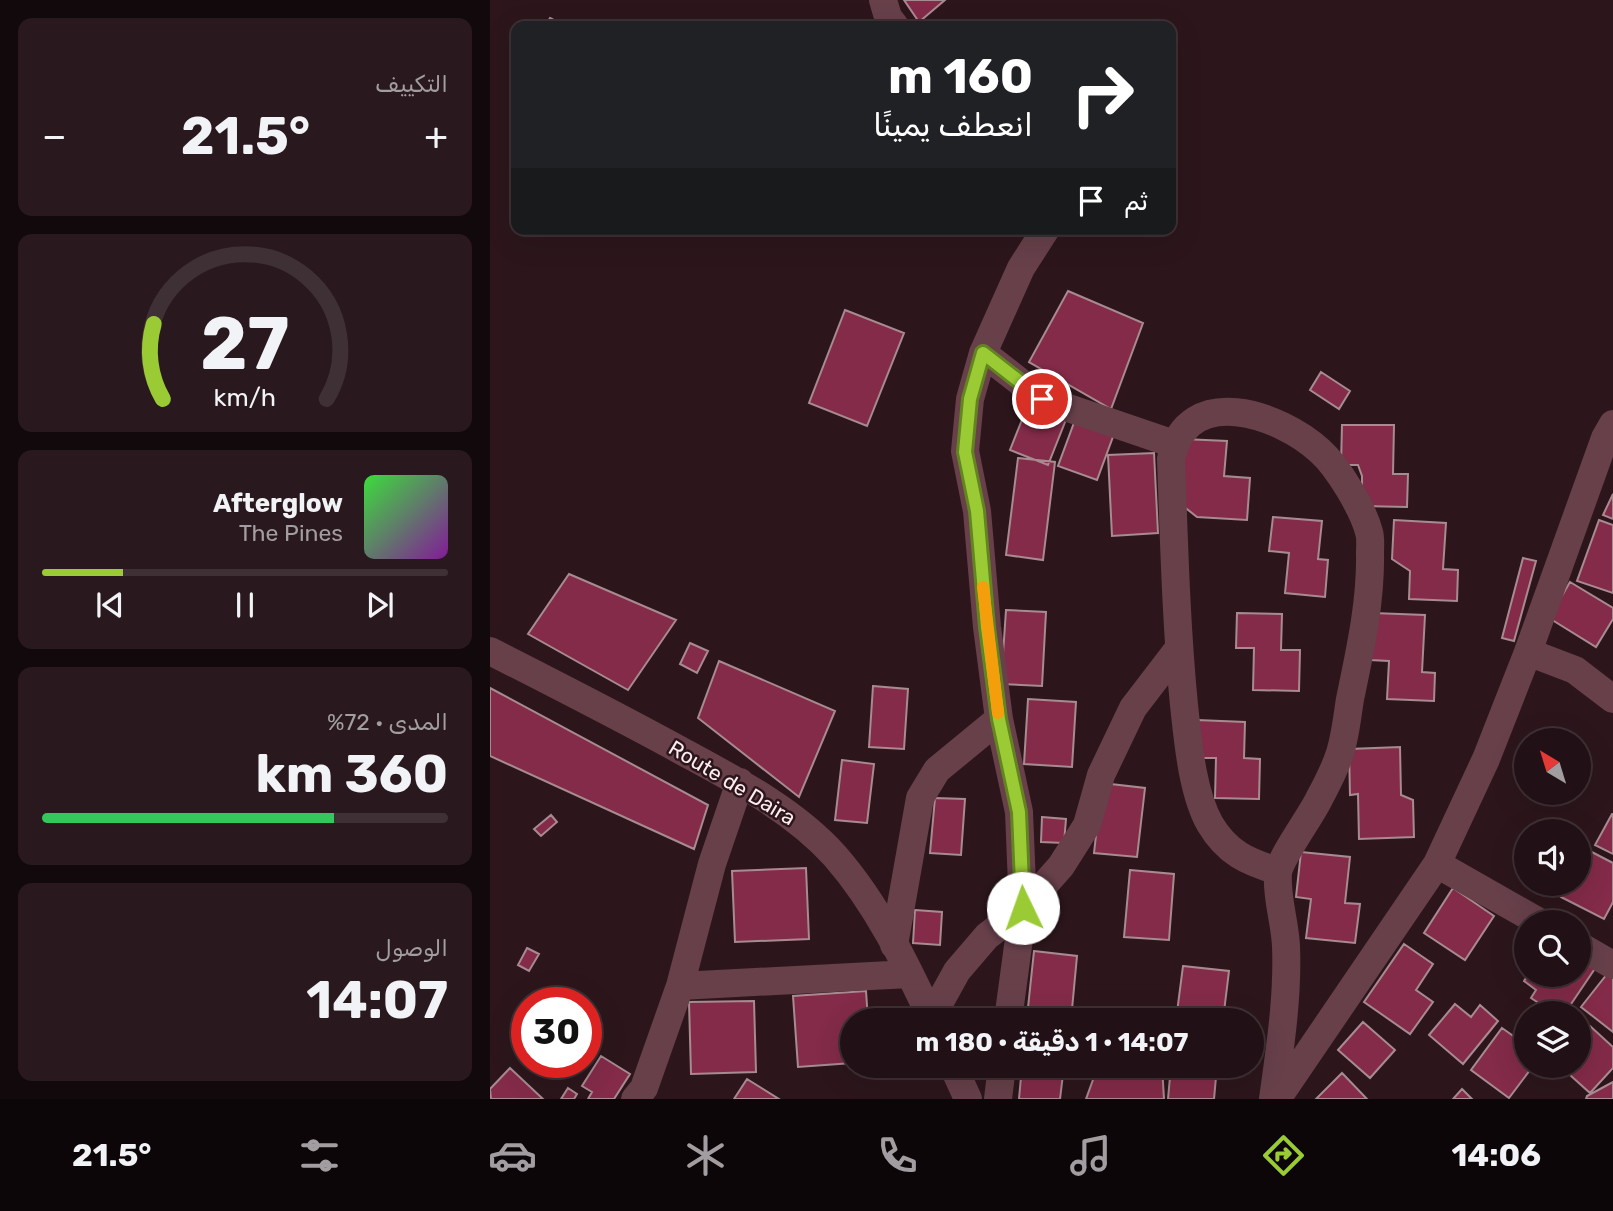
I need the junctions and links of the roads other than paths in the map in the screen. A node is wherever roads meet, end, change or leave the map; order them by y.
1 (883, 0) edge
2 (891, 21) edge
3 (1042, 235) edge
4 (983, 353) junction
5 (1613, 424) edge
6 (1174, 444) junction
7 (1179, 648) junction
8 (490, 651) edge
9 (1528, 652) junction
10 (1613, 699) edge
11 (999, 719) junction
12 (740, 782) junction
13 (1021, 863) junction
14 (1437, 864) junction
15 (1061, 866) junction
16 (1278, 871) junction
17 (1023, 908) junction
18 (1518, 910) edge
19 (894, 945) junction
20 (1591, 952) edge
21 (1613, 965) edge
22 (909, 974) junction
23 (680, 986) junction
24 (926, 1008) edge
25 (938, 1008) edge
26 (1010, 1008) edge
27 (958, 1078) edge
28 (1001, 1078) edge
29 (635, 1099) edge
30 (968, 1099) edge
31 (998, 1099) edge
32 (1275, 1099) edge

1 - 2 street
3 - 4 street
4 - 6 street
4 - 11 street
5 - 9 street
6 - 7 street
6 - 16 street
7 - 15 street
7 - 16 street
8 - 12 street, Route de Daira
9 - 10 street
9 - 14 street
11 - 13 street
11 - 19 street
12 - 19 street, Route de Daira
12 - 23 street
13 - 15 street
13 - 17 street
14 - 18 street
14 - 32 street
15 - 17 street
16 - 32 street
17 - 25 street
17 - 26 street
19 - 22 street, Route de Daira
20 - 21 street
22 - 23 street
22 - 24 street, Route de Daira
23 - 29 street
27 - 30 street
28 - 31 street

